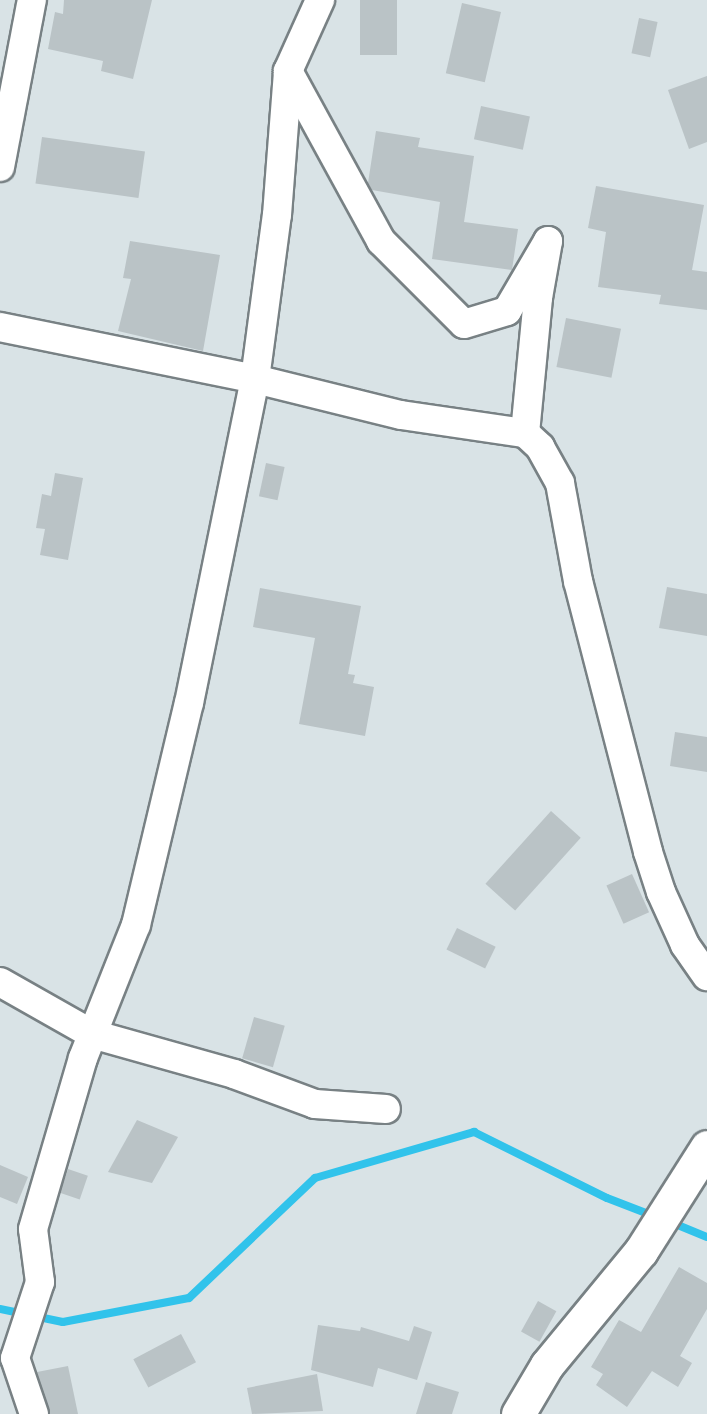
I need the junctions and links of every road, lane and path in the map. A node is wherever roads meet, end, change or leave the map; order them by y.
1 (32, 0) edge
2 (320, 0) edge
3 (288, 71) junction
4 (0, 167) edge
5 (0, 327) edge
6 (255, 379) junction
7 (525, 433) junction
8 (707, 976) edge
9 (0, 982) edge
10 (92, 1034) junction
11 (386, 1109) dead end
12 (707, 1147) edge
13 (8, 1358) edge
14 (34, 1414) edge
15 (518, 1414) edge

1 - 4 street
2 - 3 street
3 - 6 street
3 - 7 street
5 - 6 street
6 - 7 street
6 - 10 street
7 - 8 street
9 - 10 street
10 - 11 street
10 - 13 street
12 - 15 street
13 - 14 street

